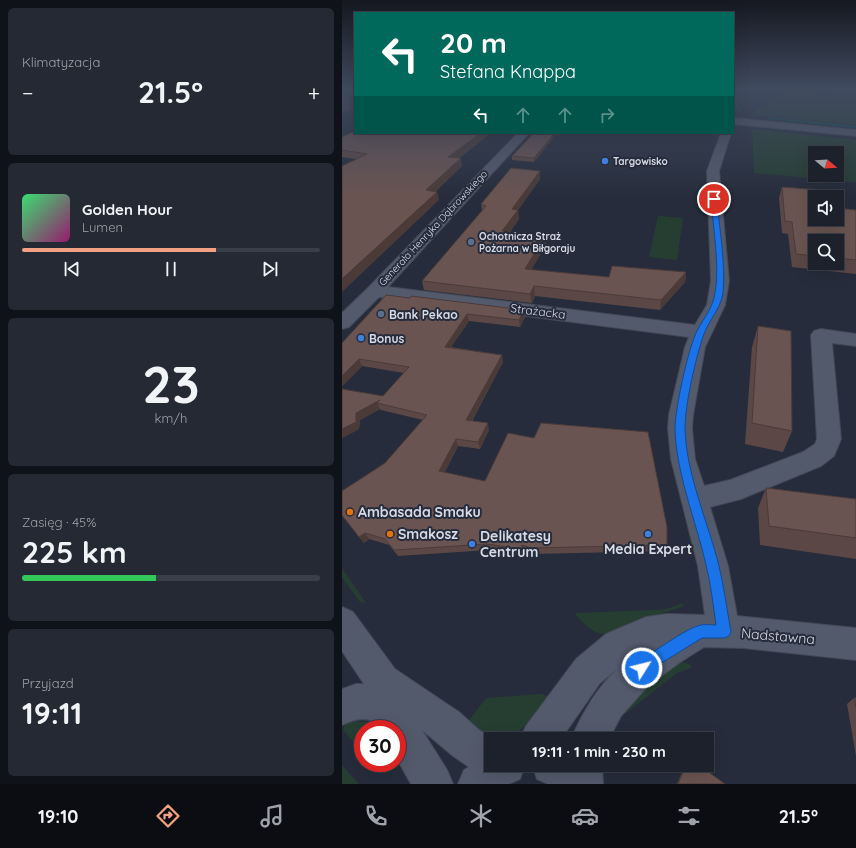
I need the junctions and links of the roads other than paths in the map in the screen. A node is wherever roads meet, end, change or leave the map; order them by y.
1 (780, 126) edge
2 (856, 133) edge
3 (523, 134) edge
4 (726, 134) edge
5 (375, 291) junction
6 (342, 323) edge
7 (701, 332) junction
8 (856, 340) edge
9 (695, 498) junction
10 (342, 623) edge
11 (712, 631) junction
12 (856, 644) edge
13 (387, 696) junction
14 (342, 707) edge
15 (544, 732) edge
16 (592, 732) edge
17 (484, 759) edge
18 (564, 772) edge
19 (584, 772) edge
20 (433, 784) edge
21 (575, 784) edge
22 (583, 784) edge

1 - 2 street
3 - 5 street, Generała Henryka Dąbrowskiego
4 - 7 street
5 - 6 street, Generała Henryka Dąbrowskiego
5 - 7 street, Strażacka
7 - 9 street
8 - 9 street
9 - 11 street
10 - 13 street
11 - 12 street, Nadstawna
11 - 15 street, Nadstawna
11 - 16 street
13 - 14 street
13 - 17 street
13 - 20 street
18 - 21 street
19 - 22 street

